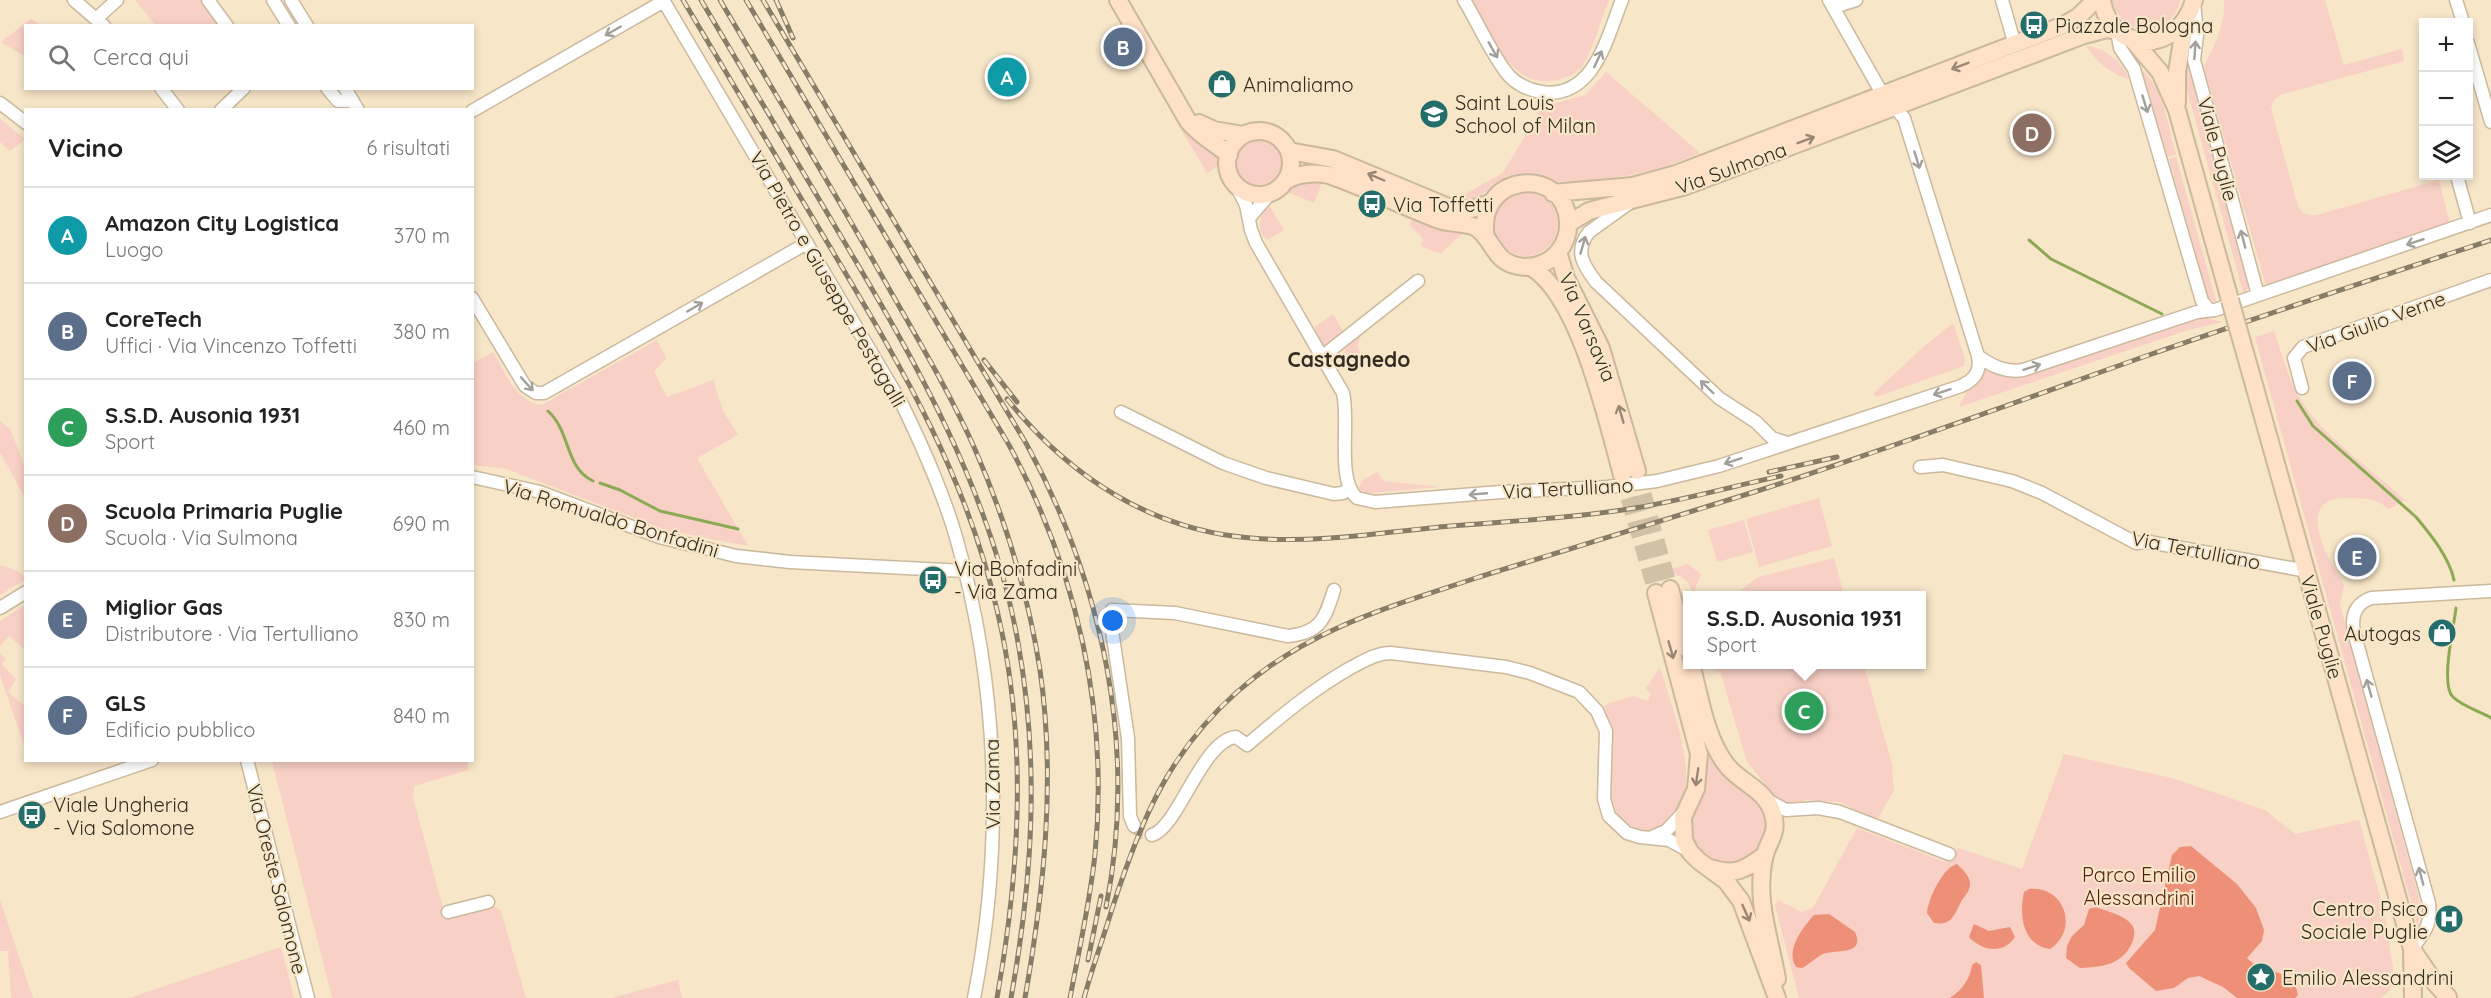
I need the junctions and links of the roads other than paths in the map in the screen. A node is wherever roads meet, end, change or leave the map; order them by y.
1 (74, 0) edge
2 (117, 0) edge
3 (208, 0) edge
4 (273, 0) edge
5 (291, 0) edge
6 (1118, 0) edge
7 (1464, 0) edge
8 (1622, 0) edge
9 (1856, 0) edge
10 (2002, 0) edge
11 (2094, 0) edge
12 (2102, 0) edge
13 (2194, 0) edge
14 (2456, 0) edge
15 (664, 1) edge
16 (1832, 3) edge
17 (2462, 18) edge
18 (100, 22) edge
19 (2185, 23) junction
20 (226, 24) edge
21 (288, 24) edge
22 (306, 24) edge
23 (2124, 35) junction
24 (2015, 45) junction
25 (2473, 57) edge
26 (163, 90) edge
27 (242, 90) edge
28 (329, 90) edge
29 (346, 90) edge
30 (1888, 101) junction
31 (0, 103) edge
32 (356, 105) edge
33 (176, 108) edge
34 (223, 108) edge
35 (1182, 108) junction
36 (474, 110) edge
37 (2177, 110) junction
38 (24, 121) edge
39 (2491, 122) edge
40 (1243, 135) junction
41 (1289, 151) junction
42 (1228, 155) junction
43 (2458, 180) edge
44 (1285, 182) junction
45 (1235, 183) junction
46 (1271, 192) junction
47 (1553, 193) junction
48 (1632, 201) junction
49 (1490, 203) junction
50 (2491, 215) edge
51 (1250, 217) junction
52 (2470, 223) junction
53 (1568, 224) junction
54 (1486, 238) junction
55 (807, 243) junction
56 (1558, 252) junction
57 (1531, 267) junction
58 (2491, 280) edge
59 (1418, 281) dead end
60 (2258, 295) junction
61 (474, 301) edge
62 (2209, 310) junction
63 (1323, 356) junction
64 (1978, 356) junction
65 (2302, 388) dead end
66 (1121, 412) dead end
67 (1788, 443) junction
68 (1920, 468) dead end
69 (474, 477) edge
70 (1349, 488) junction
71 (2307, 571) junction
72 (964, 572) junction
73 (1334, 590) dead end
74 (2491, 591) edge
75 (24, 593) edge
76 (0, 608) edge
77 (1683, 640) edge
78 (1692, 669) edge
79 (146, 762) edge
80 (248, 762) edge
81 (1766, 799) junction
82 (1688, 808) junction
83 (1800, 810) junction
84 (0, 812) edge
85 (1134, 826) dead end
86 (1774, 832) junction
87 (1152, 836) dead end
88 (1651, 838) junction
89 (1690, 852) junction
90 (1949, 854) dead end
91 (1764, 855) junction
92 (1709, 868) junction
93 (488, 902) dead end
94 (448, 912) dead end
95 (2412, 949) junction
96 (308, 998) edge
97 (974, 998) edge
98 (1779, 998) edge
99 (2414, 998) edge
100 (2448, 998) edge

1 - 18 street
2 - 18 street
3 - 20 street
4 - 21 street
5 - 22 street
6 - 35 street
7 -> 8 street
9 - 16 street
10 - 24 street
11 - 24 street, Via Sulmona
12 - 23 street
13 - 19 street
60 -> 13 street, Viale Puglie
14 - 17 street
15 -> 36 street
15 - 55 street, Via Pietro e Giuseppe Pestagalli
16 - 30 street
19 - 23 street
19 - 37 street, Viale Puglie
23 - 30 street, Via Sulmona
23 - 37 street, Viale Puglie
23 -> 62 street
24 -> 30 street, Via Sulmona
25 - 39 street
26 - 33 street
27 - 34 street
28 - 32 street
29 - 32 street
30 - 47 street, Via Sulmona
48 -> 30 street, Via Sulmona
30 -> 64 street
31 - 38 street
35 - 40 street
35 - 42 street
37 - 71 street, Viale Puglie, bridge
40 - 41 street
40 - 42 street
41 - 44 street
49 -> 41 street, Via Sulmona
42 - 45 street
43 - 52 street
44 - 46 street
44 - 54 street
45 - 46 street
45 - 51 street
46 - 51 street
47 - 49 street, Via Sulmona
47 - 53 street
48 - 53 street, Via Sulmona
67 -> 48 street
49 - 54 street
50 - 52 street
51 - 63 street
52 -> 60 street
53 - 56 street
54 - 57 street
61 -> 55 street
55 - 72 street, Via Pietro e Giuseppe Pestagalli
56 - 57 street
57 -> 56 street, Via Varsavia
58 - 65 street, Via Giulio Verne
59 - 63 street
60 - 62 street
64 -> 62 street
63 - 70 street
64 -> 67 street, Via Tertulliano
66 - 70 street
67 -> 70 street, Via Tertulliano
68 - 71 street, Via Tertulliano
69 - 72 street, Via Romualdo Bonfadini
71 - 95 street, Viale Puglie
72 - 97 street, Via Zama
73 - 85 street
95 -> 74 street, Viale Puglie
75 - 76 street
77 -> 82 street
78 - 81 street
79 - 84 street
80 - 96 street, Via Oreste Salomone
81 - 83 street
81 - 86 street
82 - 88 street
82 - 89 street
83 - 86 street
83 - 90 street
86 - 91 street
87 - 88 street
88 - 89 street
89 - 92 street
91 - 92 street
91 - 98 street
92 -> 98 street
93 - 94 street
95 - 99 street, Viale Puglie
95 - 100 street, Viale Puglie

